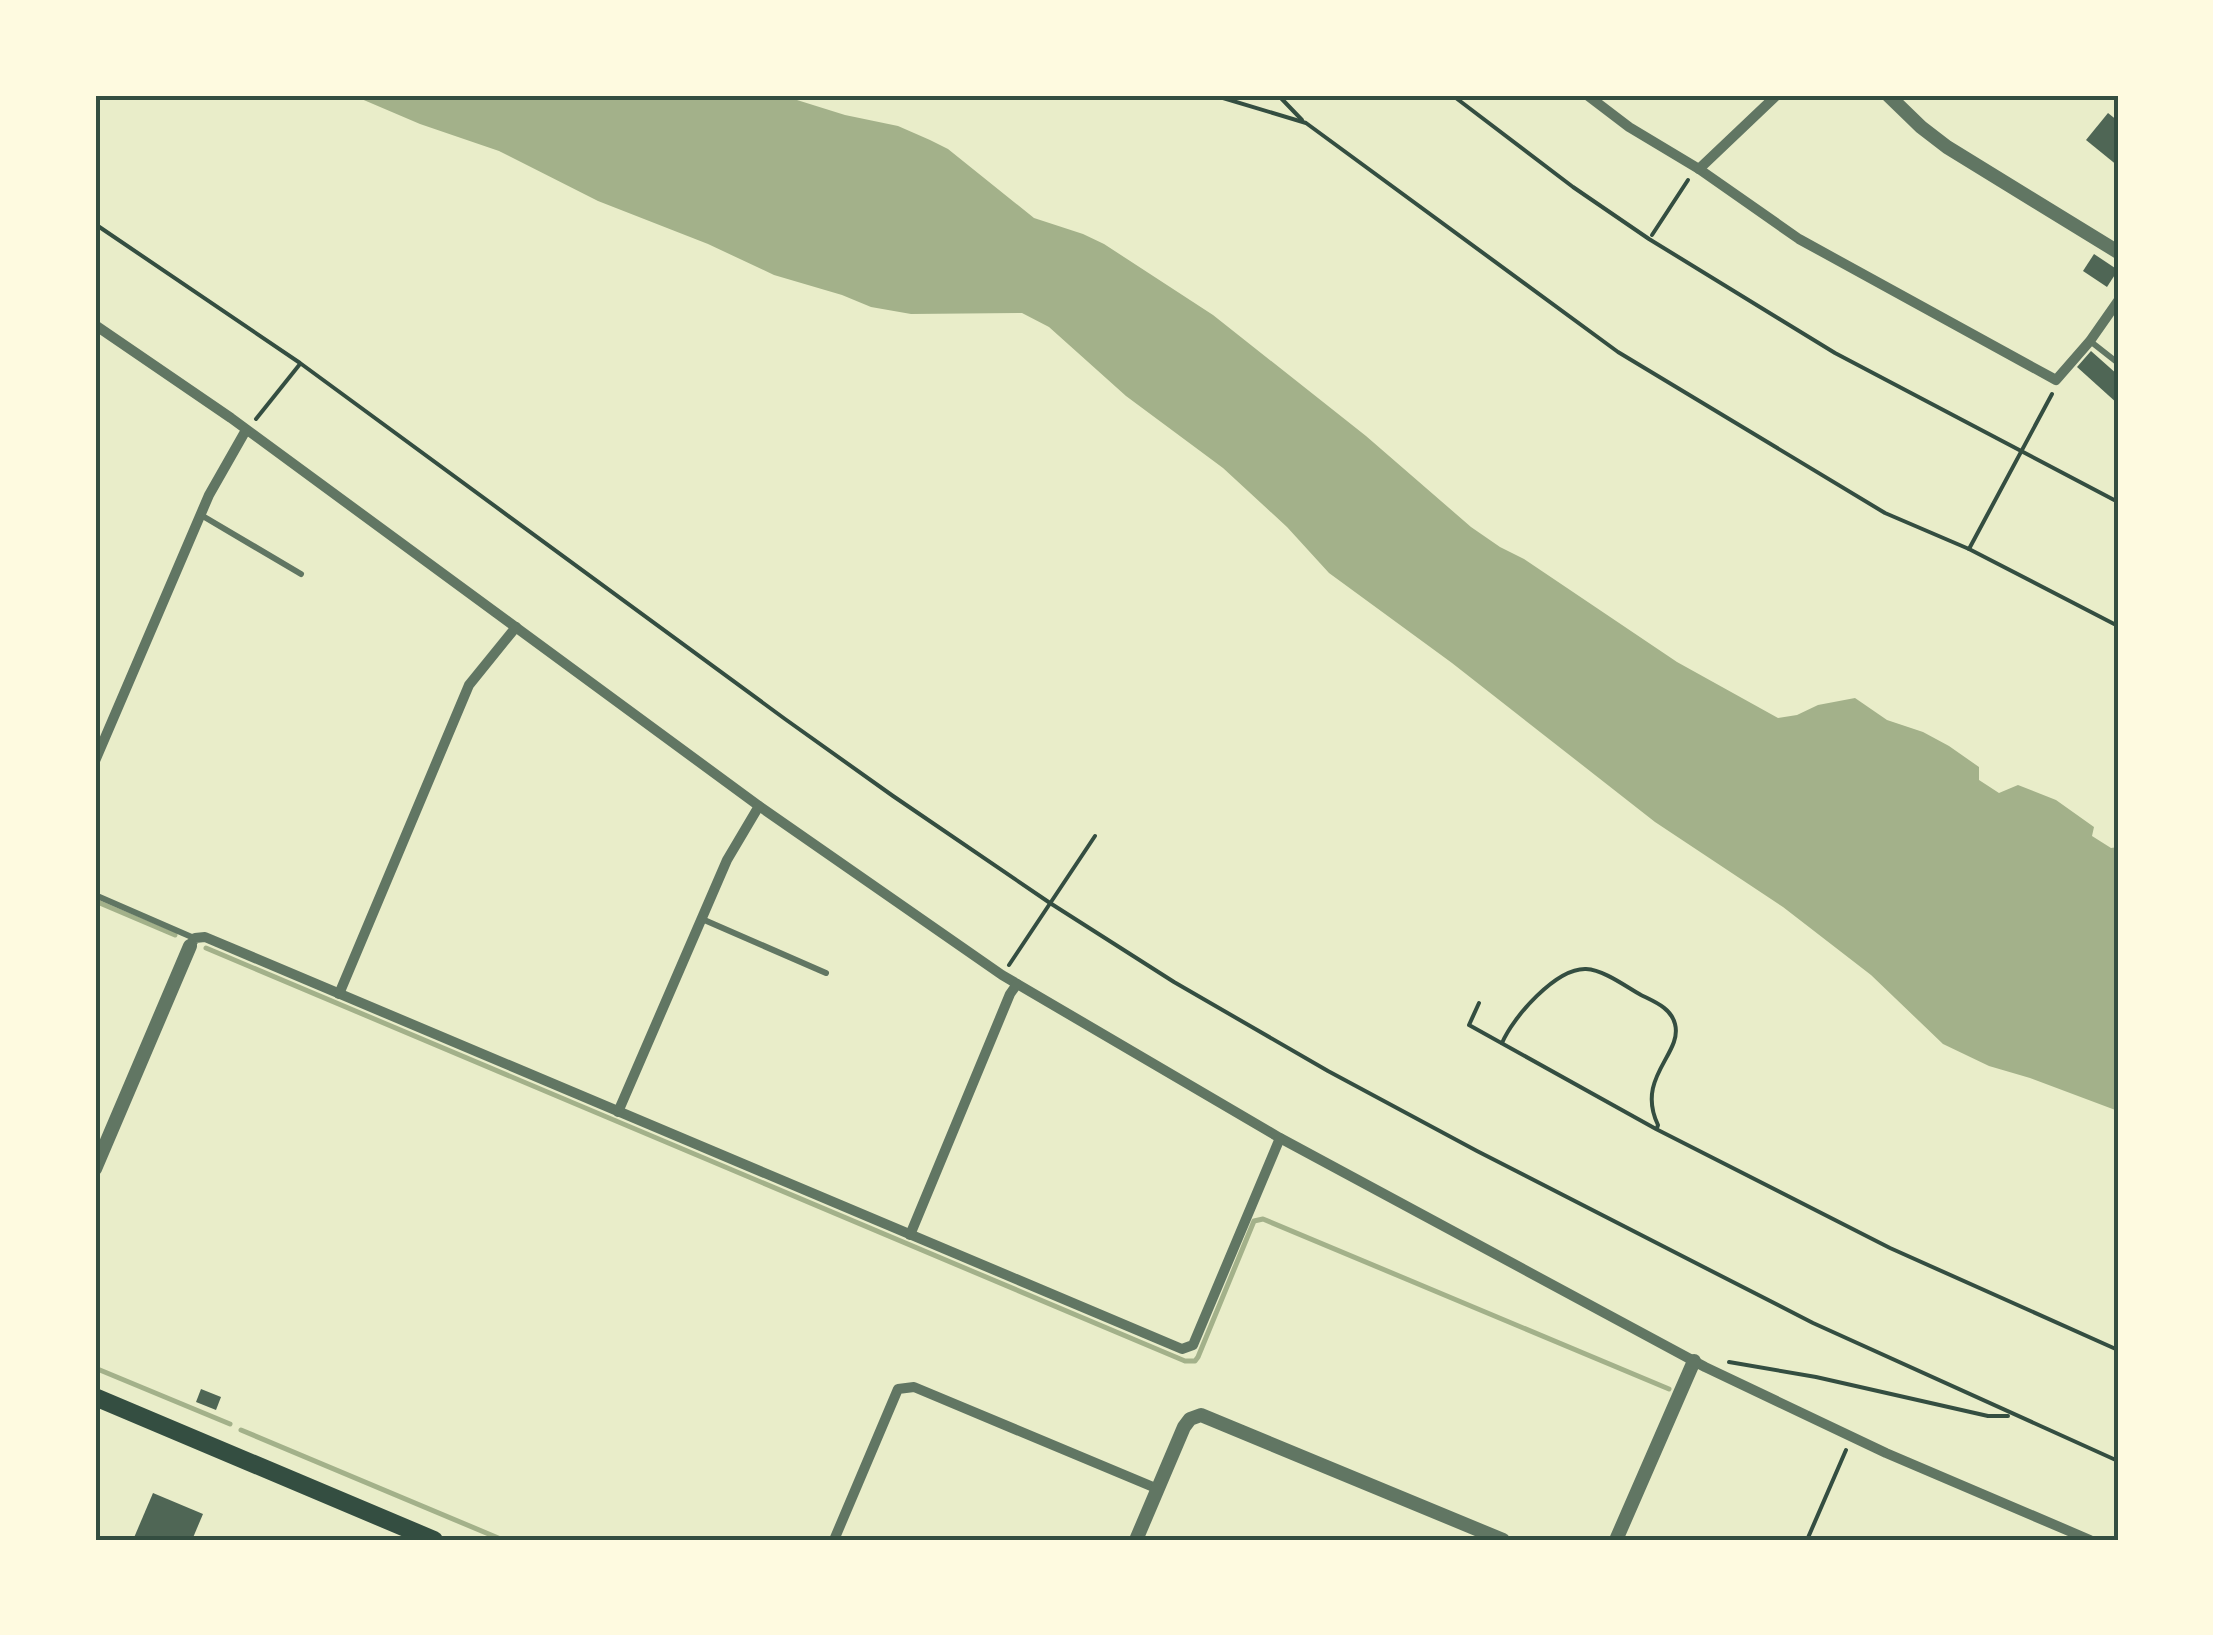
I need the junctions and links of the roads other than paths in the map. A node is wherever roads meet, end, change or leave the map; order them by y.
1 (1587, 95) edge
2 (1778, 95) edge
3 (1888, 95) edge
4 (1698, 169) junction
5 (2118, 252) edge
6 (2118, 301) edge
7 (95, 326) edge
8 (2090, 340) junction
9 (2118, 363) edge
10 (246, 430) junction
11 (201, 516) junction
12 (302, 574) dead end
13 (516, 626) junction
14 (95, 761) edge
15 (759, 806) junction
16 (95, 894) edge
17 (701, 919) junction
18 (192, 942) junction
19 (826, 973) dead end
20 (1018, 984) junction
21 (339, 994) junction
22 (618, 1112) junction
23 (1280, 1138) junction
24 (95, 1169) edge
25 (910, 1235) junction
26 (1699, 1364) junction
27 (95, 1397) edge
28 (1158, 1489) junction
29 (434, 1540) edge
30 (834, 1540) edge
31 (1136, 1540) edge
32 (1503, 1540) edge
33 (1616, 1540) edge
34 (2090, 1540) edge

1 - 4 street
2 - 4 street
3 - 5 street
4 - 8 street
6 - 8 street
7 - 10 street
8 - 9 lane
10 - 11 street
10 - 13 street
11 - 12 lane
11 - 14 street
13 - 15 street
13 - 21 street
15 - 17 street
15 - 20 street
16 - 18 lane
17 - 19 lane
17 - 22 street
18 - 21 street
18 - 24 street
20 - 23 street
20 - 25 street
21 - 22 street
22 - 25 street
23 - 25 street
23 - 26 street
26 - 33 street
26 - 34 street
27 - 29 main road
28 - 30 street
28 - 31 street
28 - 32 street

